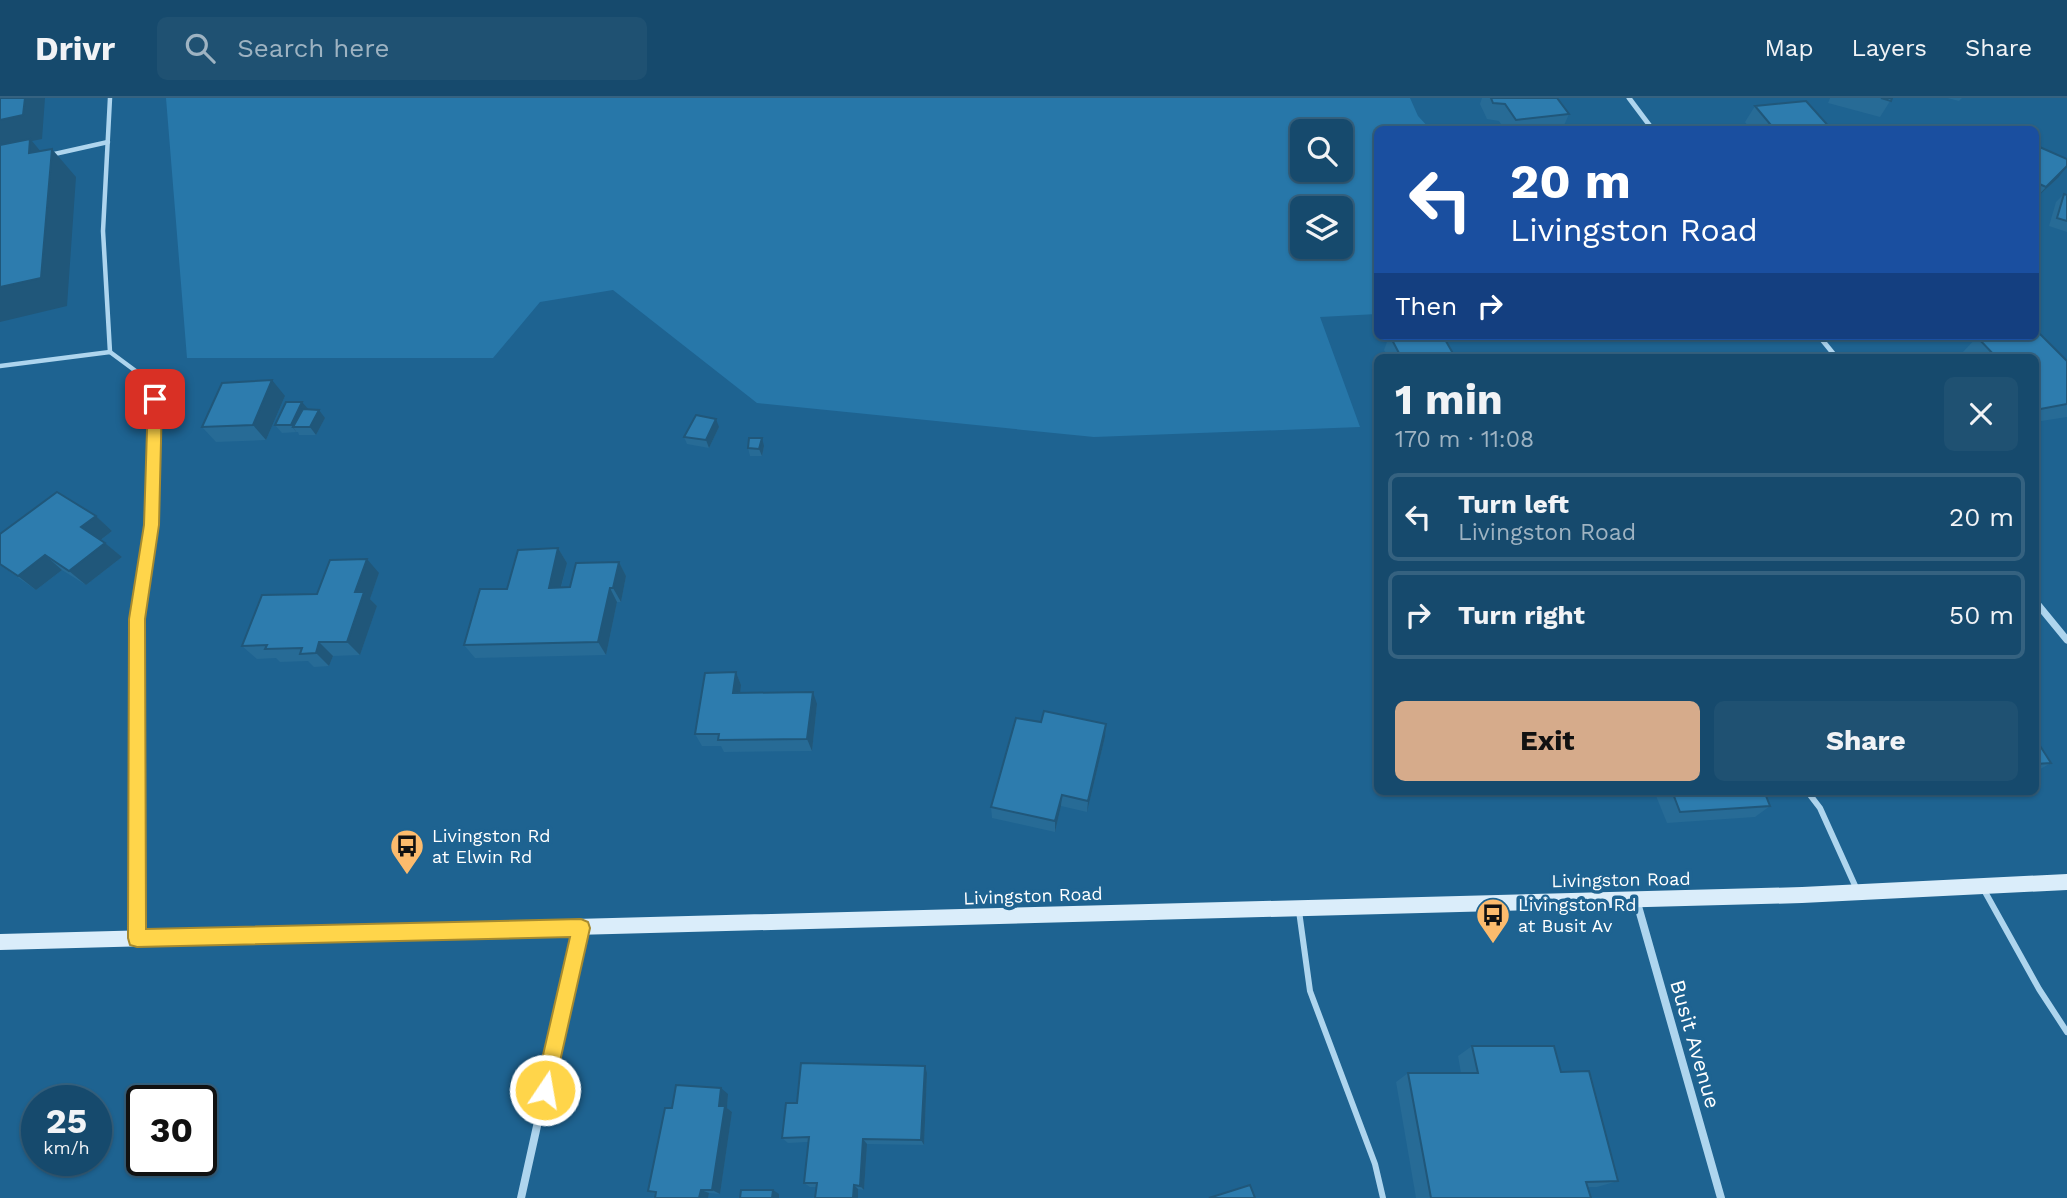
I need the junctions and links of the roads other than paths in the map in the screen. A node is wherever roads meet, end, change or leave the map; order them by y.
1 (110, 98) edge
2 (1629, 98) edge
3 (1650, 126) edge
4 (108, 142) junction
5 (41, 157) edge
6 (1822, 340) edge
7 (110, 352) junction
8 (1834, 354) edge
9 (0, 366) edge
10 (2039, 606) edge
11 (2067, 640) edge
12 (1810, 795) edge
13 (2067, 882) edge
14 (1983, 887) junction
15 (1859, 892) junction
16 (1635, 899) junction
17 (1299, 908) junction
18 (581, 928) junction
19 (137, 938) junction
20 (0, 942) edge
21 (2067, 1032) edge
22 (521, 1198) edge
23 (1383, 1198) edge
24 (1721, 1198) edge

1 - 4 lane
2 - 3 street
4 - 5 lane
4 - 7 lane
6 - 8 street
7 - 9 lane
7 - 19 lane
10 - 11 street
12 - 15 lane
13 - 14 main road, Livingston Road
14 - 15 main road, Livingston Road
14 - 21 lane
15 - 16 main road, Livingston Road
16 - 17 main road, Livingston Road
16 - 24 street, Busit Avenue
17 - 18 main road, Livingston Road
17 - 23 lane
18 - 19 main road, Livingston Road
18 - 22 street
19 - 20 main road, Livingston Road

